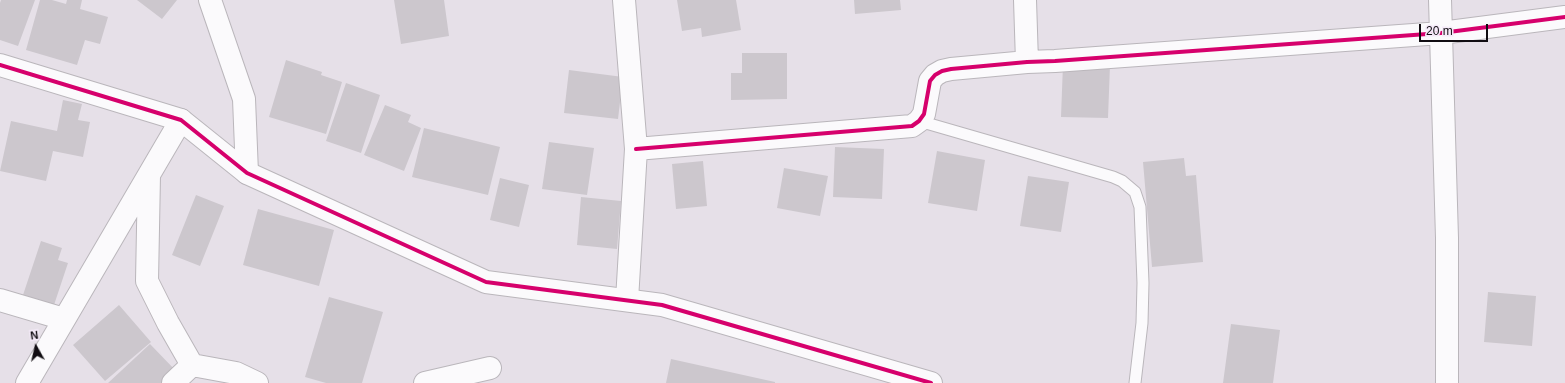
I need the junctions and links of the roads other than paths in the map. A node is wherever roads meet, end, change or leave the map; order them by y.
1 (210, 0) edge
2 (624, 0) edge
3 (1025, 0) edge
4 (1440, 0) edge
5 (1565, 17) edge
6 (1441, 33) junction
7 (1027, 62) junction
8 (0, 65) edge
9 (180, 120) junction
10 (920, 121) junction
11 (636, 149) junction
12 (247, 173) junction
13 (149, 174) junction
14 (0, 300) edge
15 (627, 300) junction
16 (64, 319) junction
17 (192, 365) junction
18 (490, 368) dead end
19 (27, 383) edge
20 (173, 383) edge
21 (257, 383) edge
22 (425, 383) edge
23 (932, 383) edge
24 (1135, 383) edge
25 (1447, 383) edge

1 - 12 street
2 - 11 street
3 - 7 street
4 - 6 street
5 - 6 street
6 - 7 street
6 - 25 street
7 - 10 street
8 - 9 street
9 - 12 street
9 - 13 street
10 - 11 street
10 - 24 lane
11 - 15 street
12 - 15 street
13 - 16 street
13 - 17 street
14 - 16 street
15 - 23 street
16 - 19 street
17 - 20 street
17 - 21 street
18 - 22 street

